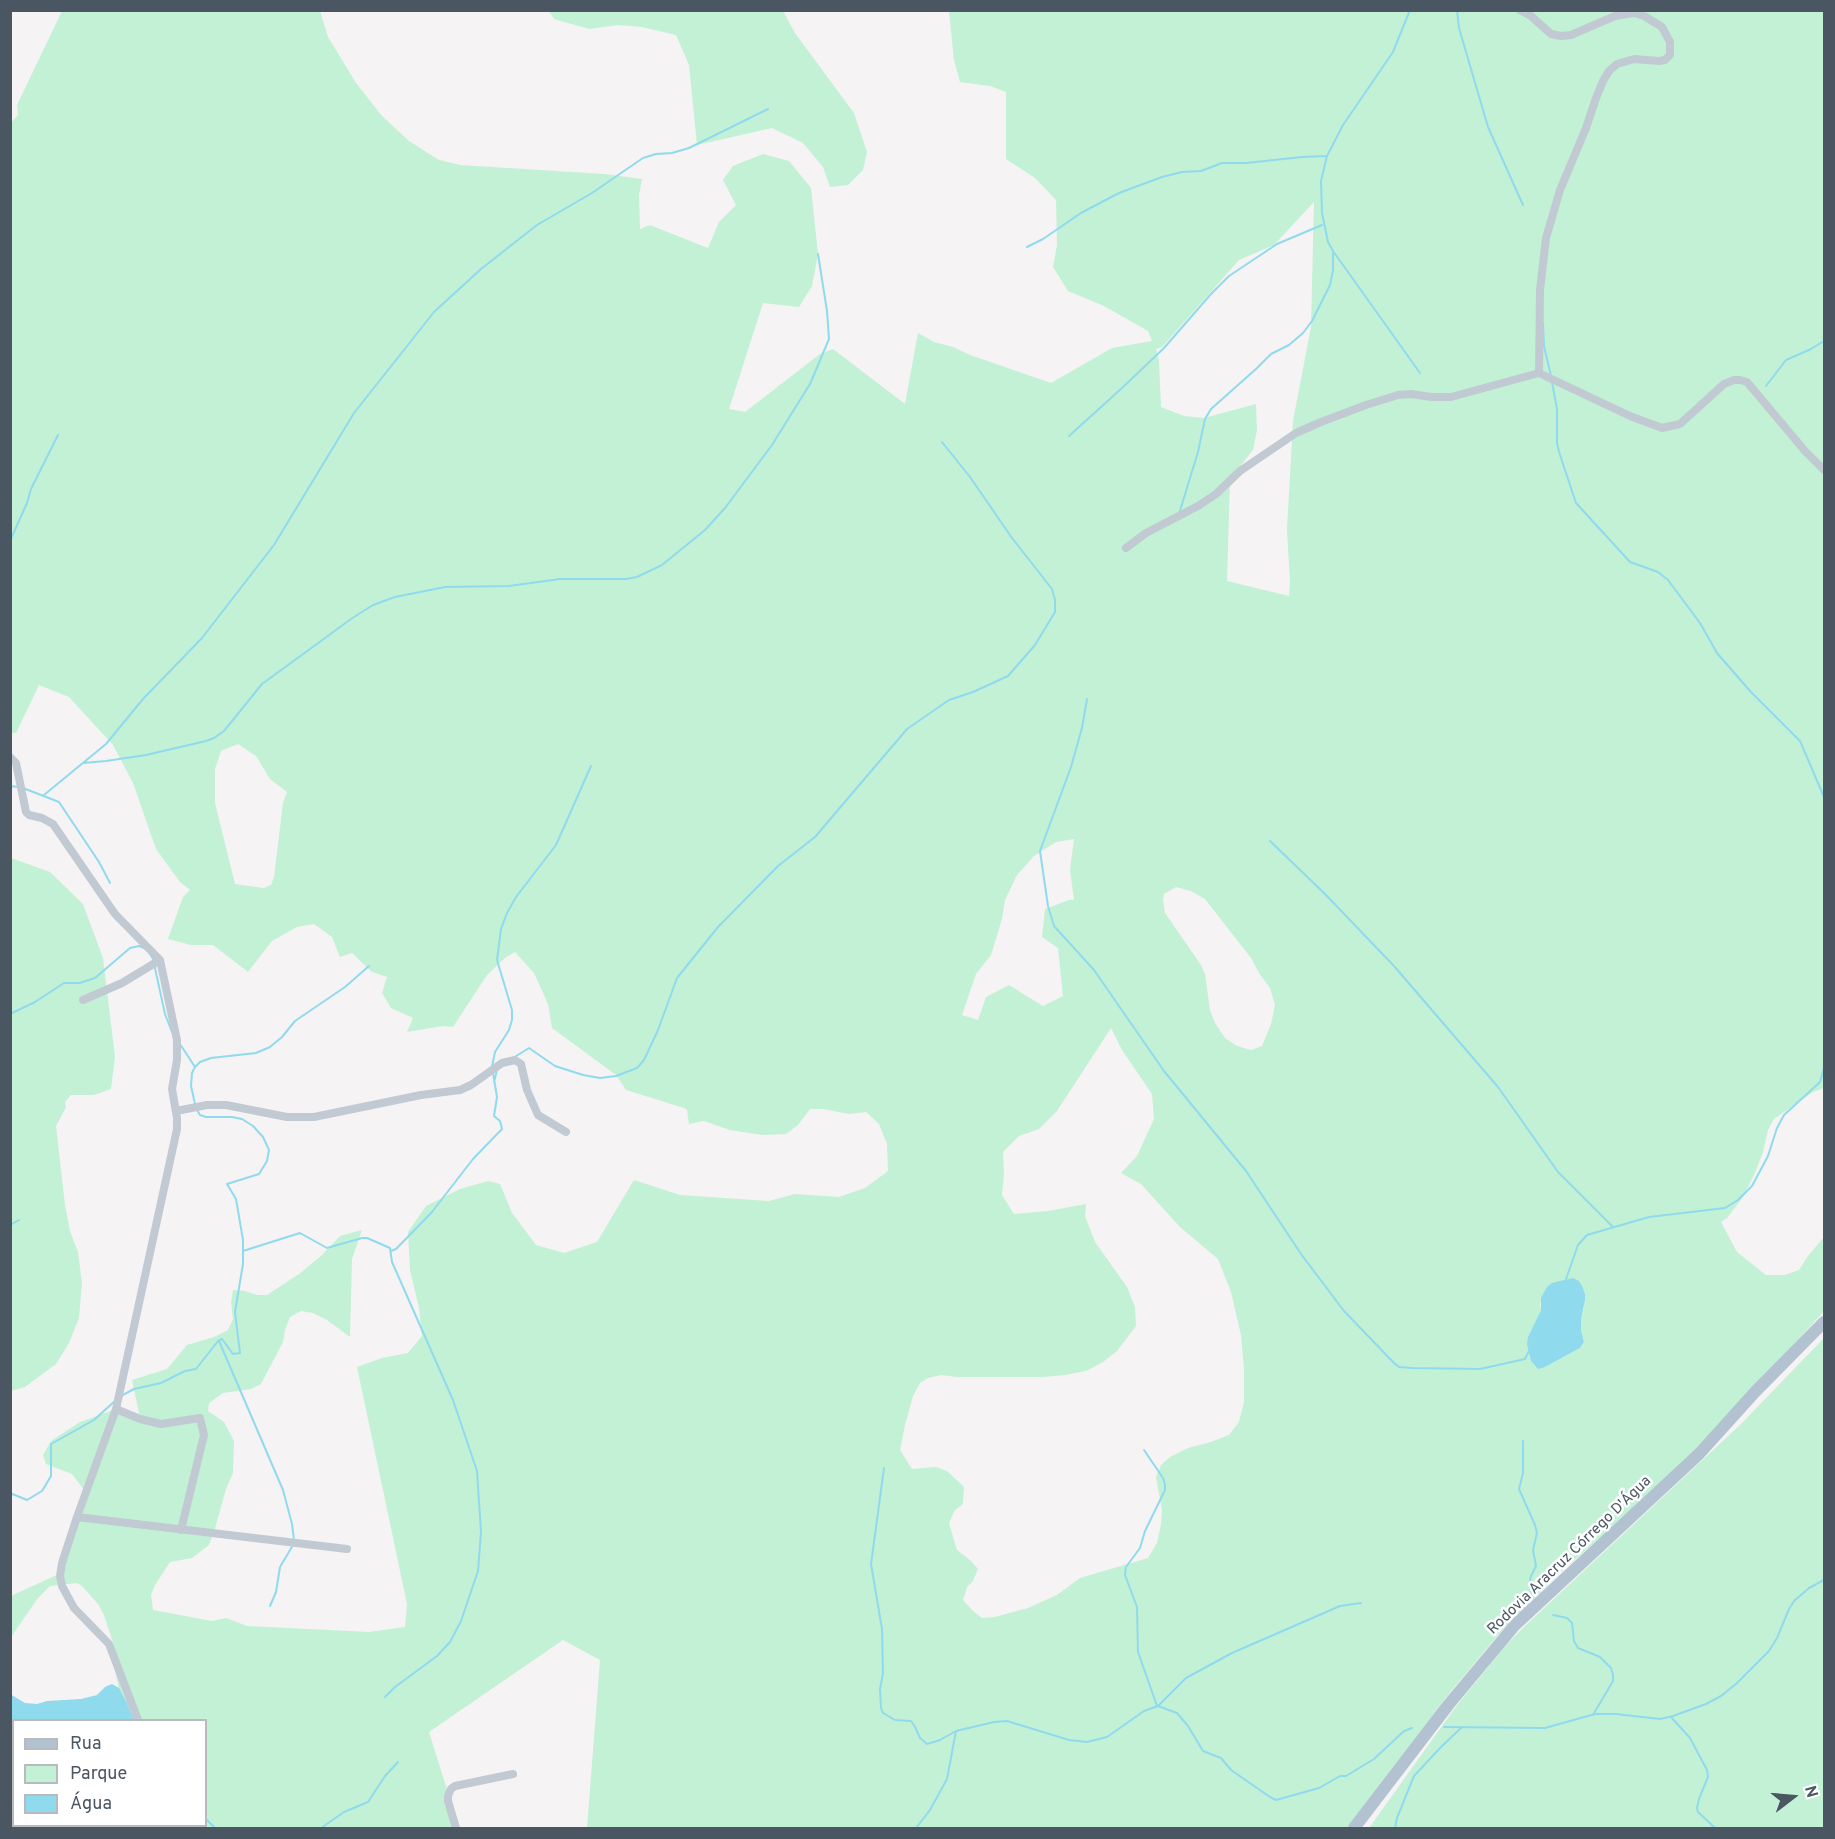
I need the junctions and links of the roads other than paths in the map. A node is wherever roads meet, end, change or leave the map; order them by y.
1 (1520, 10) edge
2 (1539, 373) junction
3 (1824, 470) edge
4 (1126, 548) dead end
5 (10, 757) edge
6 (160, 960) junction
7 (82, 1000) dead end
8 (176, 1111) junction
9 (566, 1132) dead end
10 (1824, 1322) edge
11 (116, 1409) junction
12 (77, 1517) junction
13 (181, 1530) junction
14 (347, 1549) dead end
15 (138, 1719) edge
16 (513, 1774) dead end
17 (456, 1828) edge
18 (1354, 1828) edge

1 - 2 street
2 - 3 street
2 - 4 street
5 - 6 street
6 - 7 street
6 - 8 street
8 - 9 street
8 - 11 street
10 - 18 main road, Rodovia Aracruz Córrego D'Água
11 - 12 street
11 - 13 street
12 - 13 street
12 - 15 street
13 - 14 street
16 - 17 street

